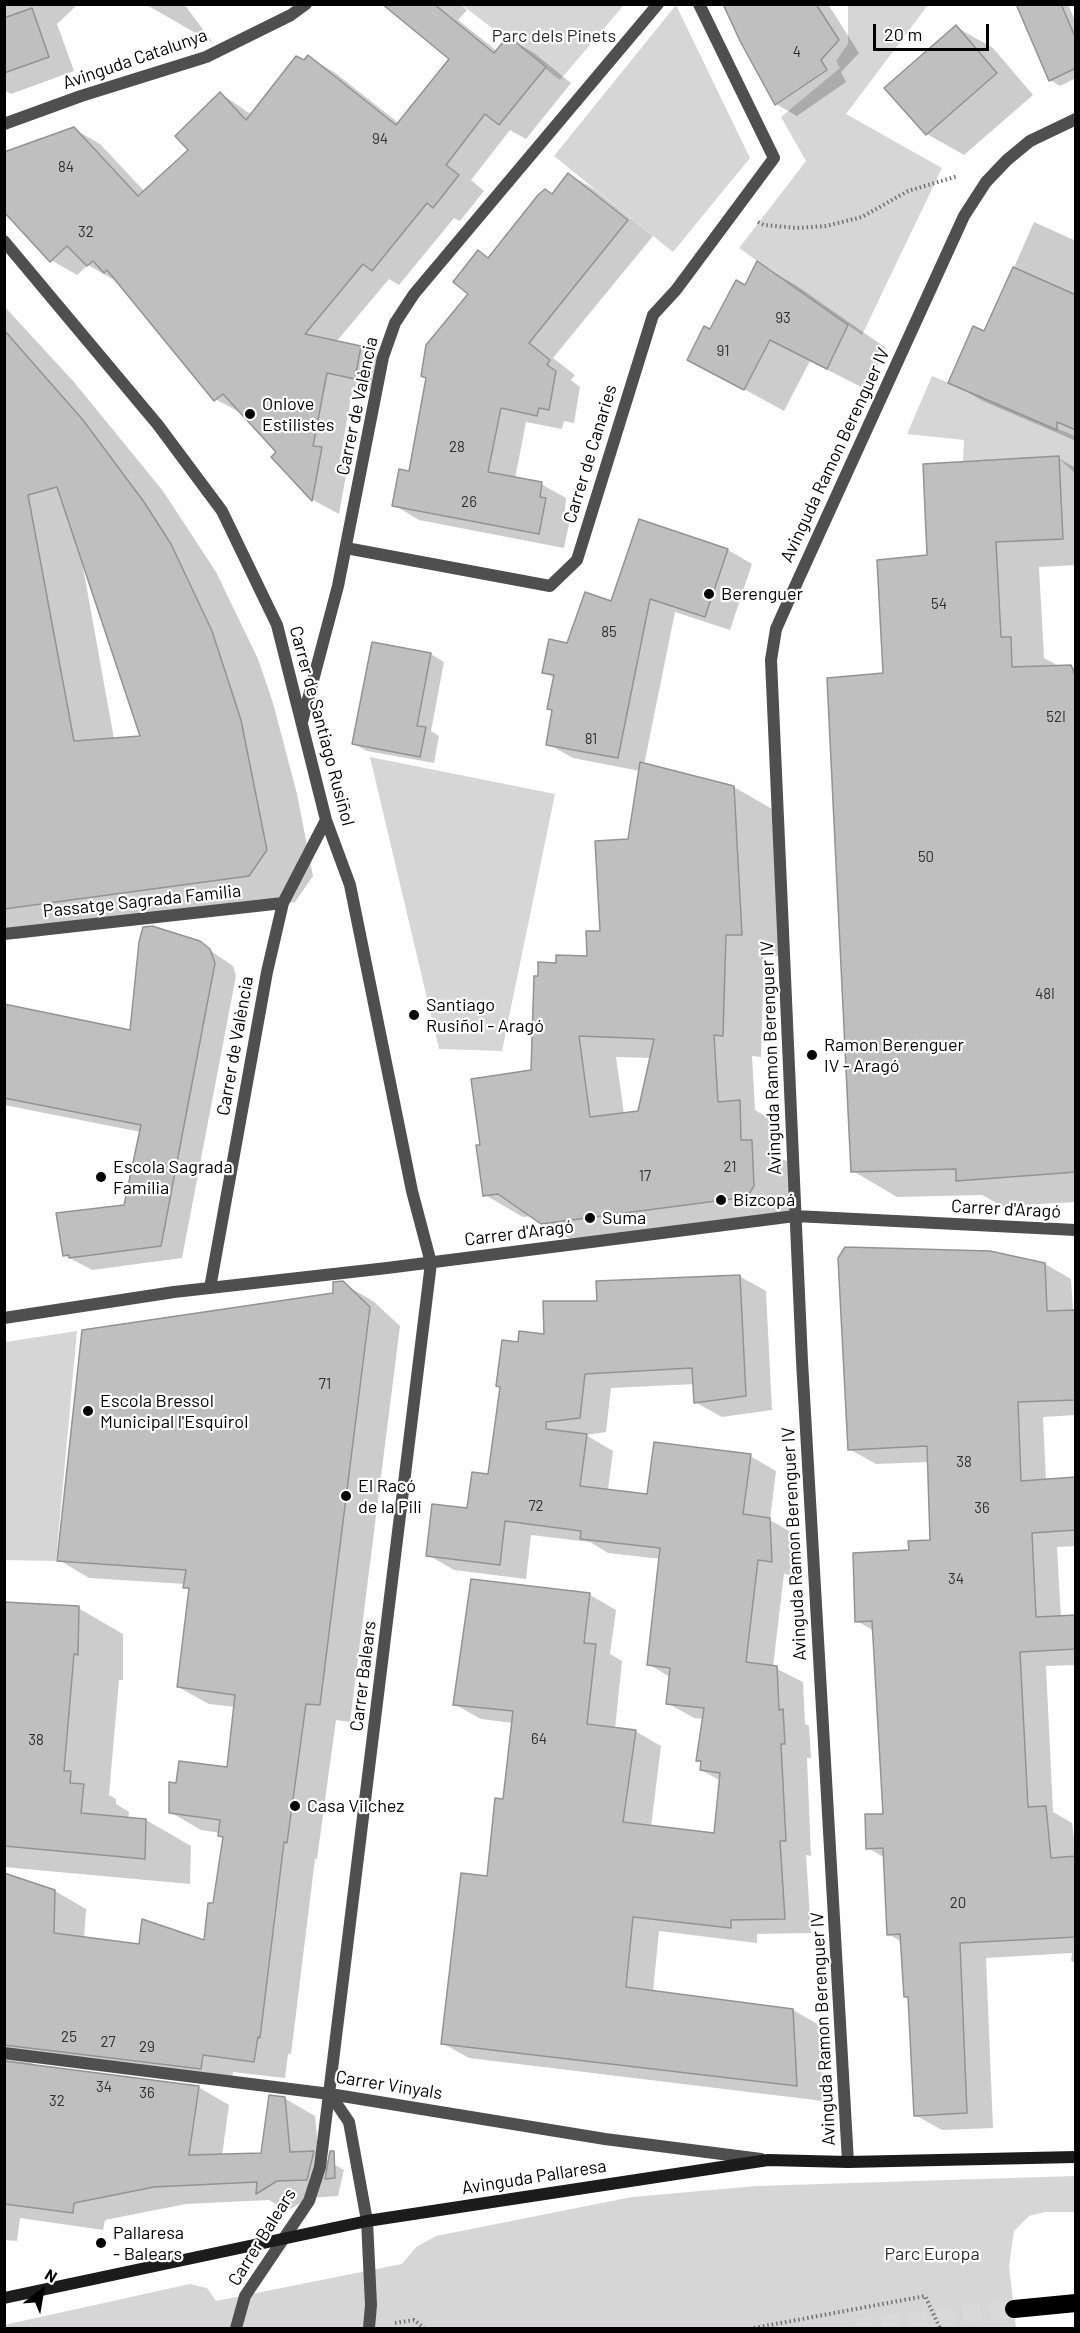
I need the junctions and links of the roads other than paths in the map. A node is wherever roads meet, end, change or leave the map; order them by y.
1 (306, 4) edge
2 (658, 4) edge
3 (699, 4) edge
4 (1076, 119) edge
5 (4, 124) edge
6 (4, 241) edge
7 (346, 548) junction
8 (302, 723) junction
9 (326, 820) junction
10 (284, 903) junction
11 (4, 934) edge
12 (795, 1216) junction
13 (1076, 1230) edge
14 (431, 1263) junction
15 (210, 1288) junction
16 (4, 1318) edge
17 (4, 2053) edge
18 (330, 2094) junction
19 (1076, 2157) edge
20 (768, 2160) junction
21 (848, 2162) junction
22 (367, 2221) junction
23 (285, 2239) junction
24 (4, 2298) edge
25 (1076, 2303) edge
26 (1014, 2309) tunnel mouth
27 (236, 2328) edge
28 (369, 2328) edge

1 - 5 street, Avinguda Catalunya
2 - 7 street, Carrer de València
3 - 7 street, Carrer de Canaries
4 - 12 street, Avinguda Ramon Berenguer IV
6 - 8 street, Carrer de Santiago Rusiñol
7 - 8 street, Carrer de València
8 - 9 street, Carrer de Santiago Rusiñol
9 - 10 street, Carrer de València
9 - 14 street, Carrer de Santiago Rusiñol
10 - 11 street, Passatge Sagrada Familia
10 - 15 street, Carrer de València
12 - 13 street, Carrer d'Aragó
12 - 14 street, Carrer d'Aragó
12 - 21 street, Avinguda Ramon Berenguer IV
14 - 15 street, Carrer d'Aragó
14 - 18 street, Carrer Balears
15 - 16 street, Carrer d'Aragó
17 - 18 street, Carrer Vinyals
18 - 20 street, Carrer Vinyals
18 - 22 street
18 - 23 street, Carrer Balears
19 - 21 street, Avinguda Pallaresa
20 - 21 street, Avinguda Pallaresa
20 - 22 street, Avinguda Pallaresa
22 - 23 street, Avinguda Pallaresa
22 - 28 street
23 - 24 street, Avinguda Pallaresa
23 - 27 street, Carrer Balears
25 - 26 highway

